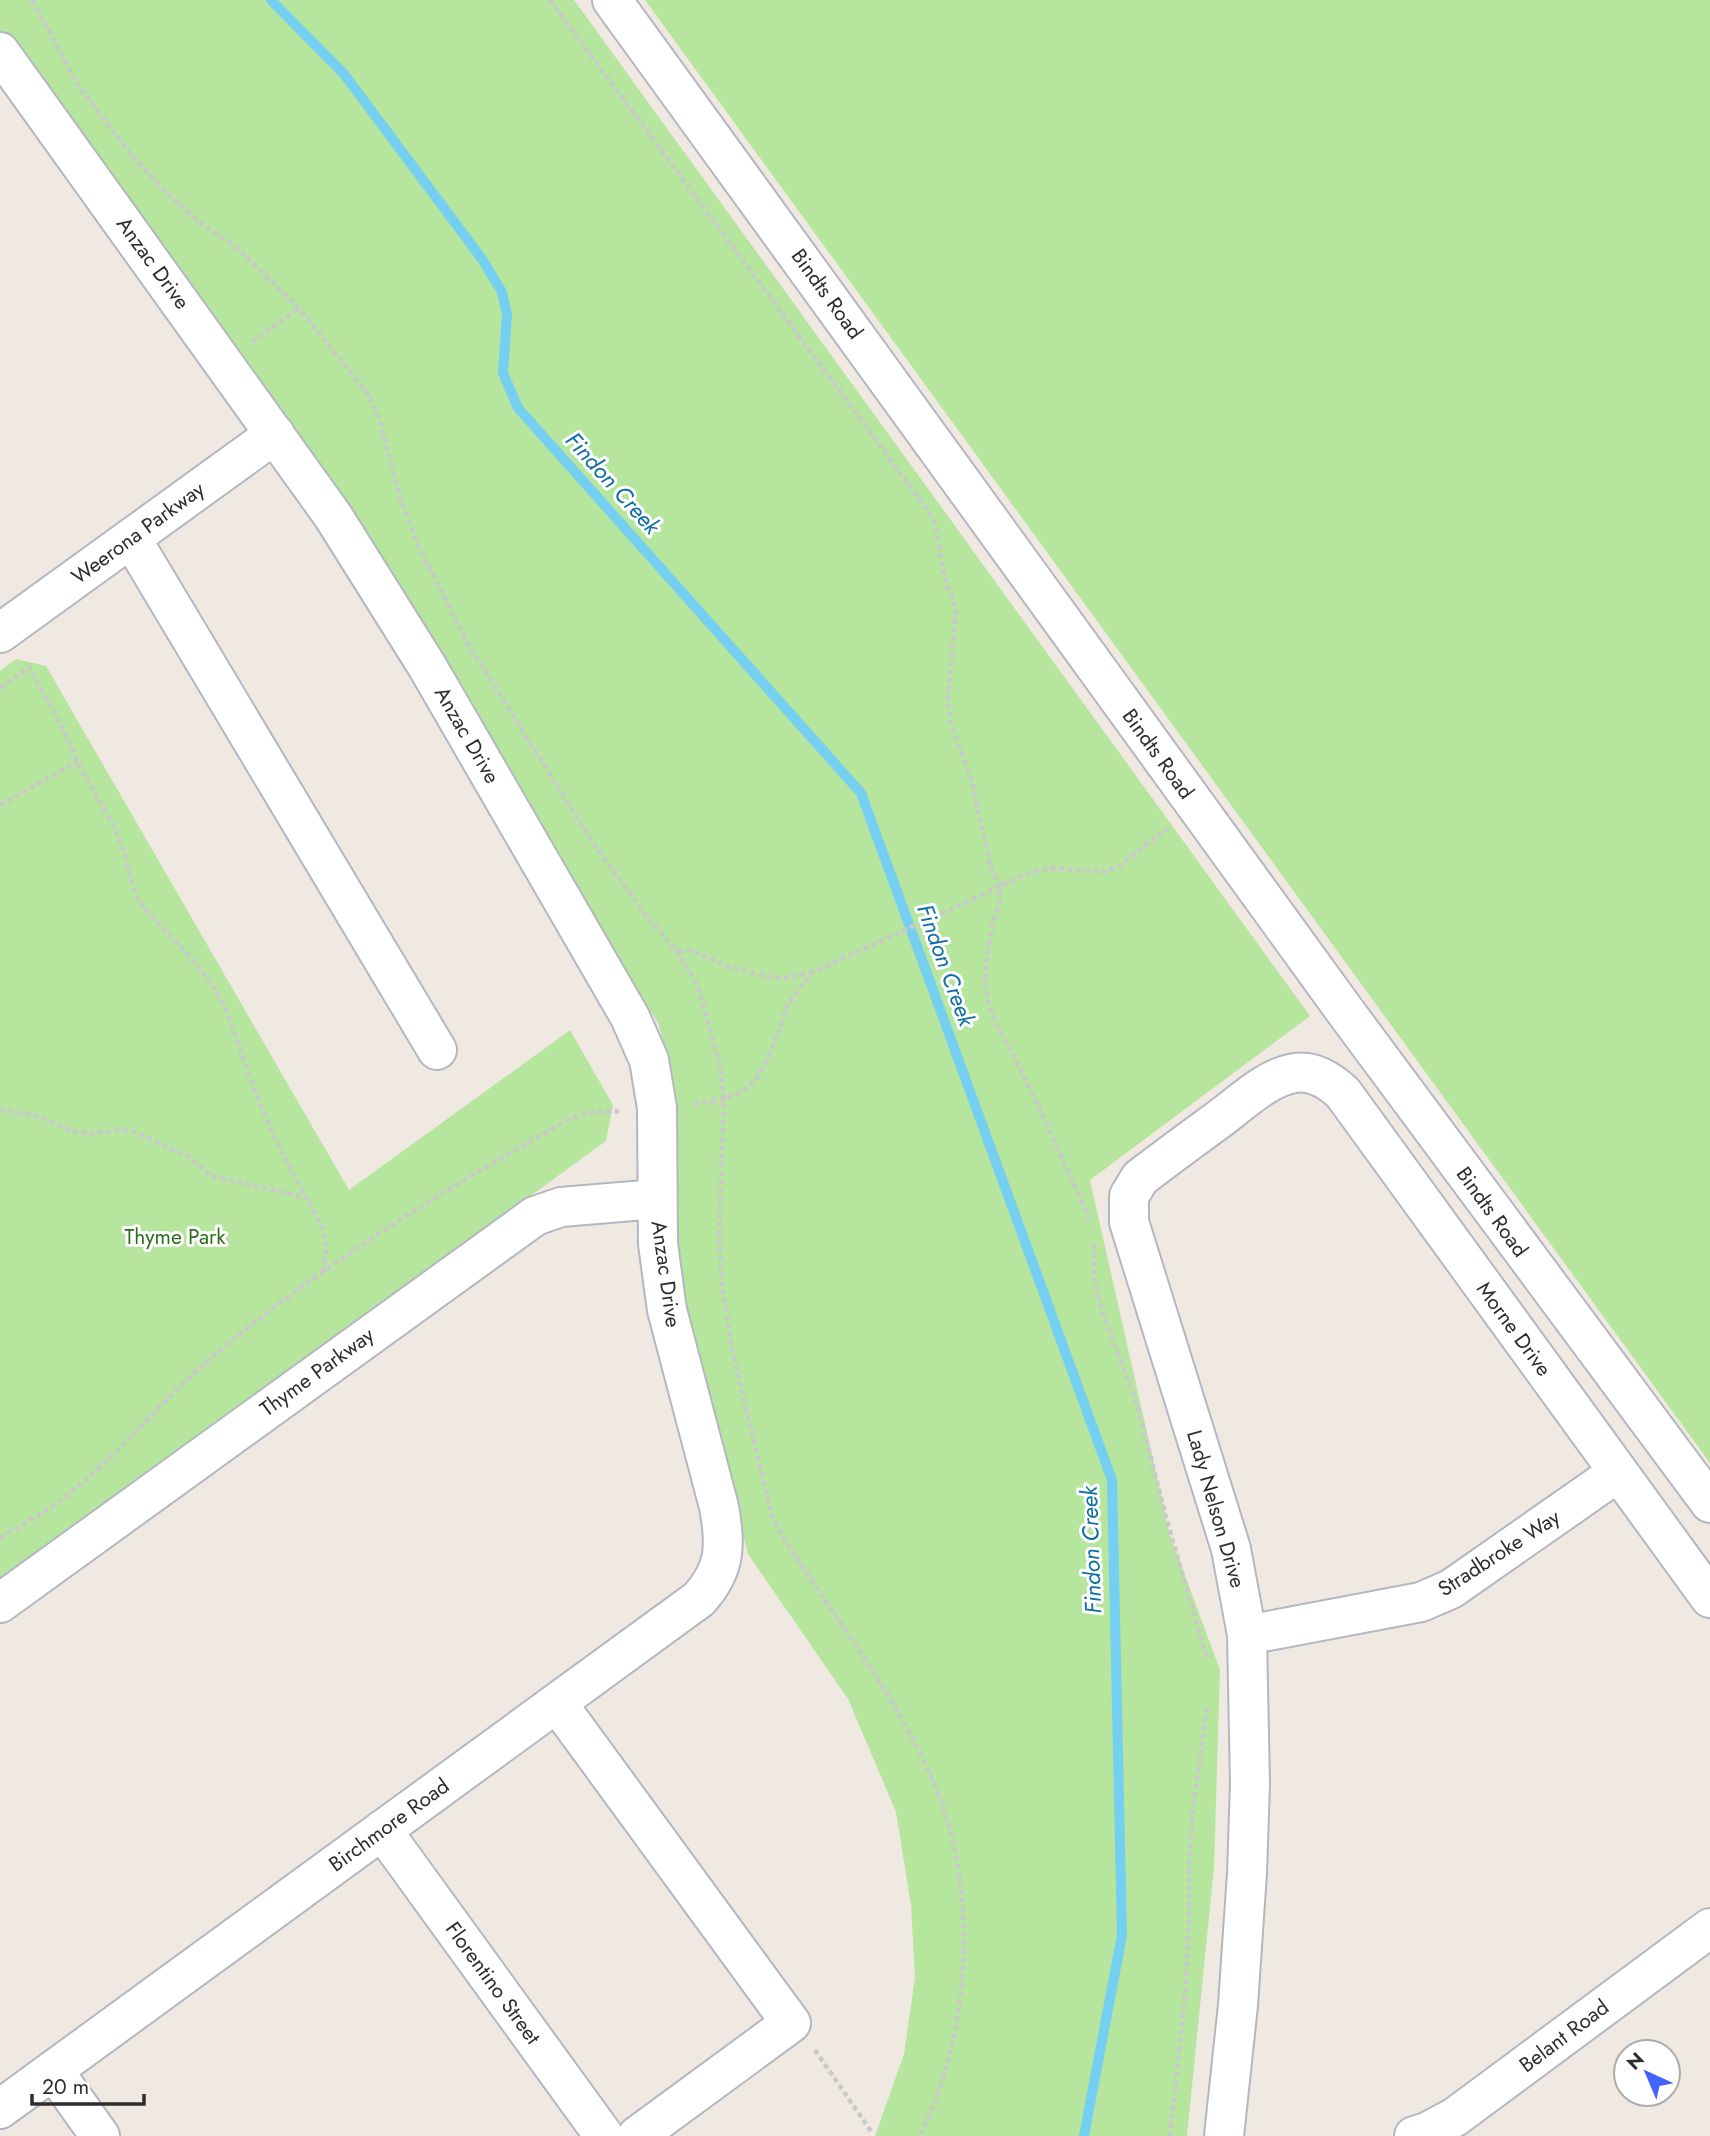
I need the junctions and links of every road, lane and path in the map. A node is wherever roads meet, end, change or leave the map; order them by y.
1 (550, 0) edge
2 (612, 0) edge
3 (0, 52) edge
4 (299, 308) dead end
5 (225, 362) junction
6 (275, 434) junction
7 (131, 538) junction
8 (0, 633) edge
9 (0, 688) edge
10 (77, 762) junction
11 (0, 805) edge
12 (1197, 807) junction
13 (999, 886) junction
14 (678, 953) dead end
15 (813, 972) junction
16 (437, 1050) dead end
17 (1307, 1073) joint
18 (657, 1108) junction
19 (0, 1109) edge
20 (304, 1197) junction
21 (657, 1199) junction
22 (1090, 1225) dead end
23 (1092, 1234) dead end
24 (323, 1273) junction
25 (1617, 1473) junction
26 (1710, 1503) edge
27 (719, 1507) joint
28 (0, 1538) edge
29 (1710, 1598) edge
30 (0, 1603) edge
31 (1247, 1635) junction
32 (1209, 1668) dead end
33 (557, 1703) junction
34 (1208, 1703) dead end
35 (382, 1830) junction
36 (1710, 1928) edge
37 (791, 2023) junction
38 (53, 2070) junction
39 (0, 2109) edge
40 (873, 2134) dead end
41 (100, 2136) edge
42 (604, 2136) edge
43 (638, 2136) edge
44 (1170, 2136) edge
45 (1224, 2136) edge
46 (1414, 2136) edge

1 - 13 path
2 - 12 street, Bindts Road
3 - 5 street, Anzac Drive
4 - 5 path
5 - 6 street, Anzac Drive
6 - 7 street, Weerona Parkway
6 - 18 street, Anzac Drive
7 - 8 street, Weerona Parkway
7 - 16 street
9 - 10 path
10 - 11 path
10 - 20 path
12 - 13 path
12 - 26 street, Bindts Road
13 - 15 path
13 - 22 path
14 - 15 path
15 - 18 path
17 - 25 street, Morne Drive
17 - 31 street, Lady Nelson Drive
18 - 21 street, Anzac Drive
18 - 24 path
19 - 20 path
20 - 24 path
21 - 27 street, Anzac Drive
21 - 30 street, Thyme Parkway
23 - 32 path
24 - 28 path
25 - 29 street, Morne Drive
25 - 31 street, Stradbroke Way
27 - 33 street, Birchmore Road
31 - 45 street, Lady Nelson Drive
33 - 35 street, Birchmore Road
33 - 37 street
34 - 44 path
35 - 38 street, Birchmore Road
35 - 42 street, Florentino Street
36 - 46 street, Belant Road
37 - 40 path
37 - 43 street
38 - 39 street, Birchmore Road
38 - 41 street

